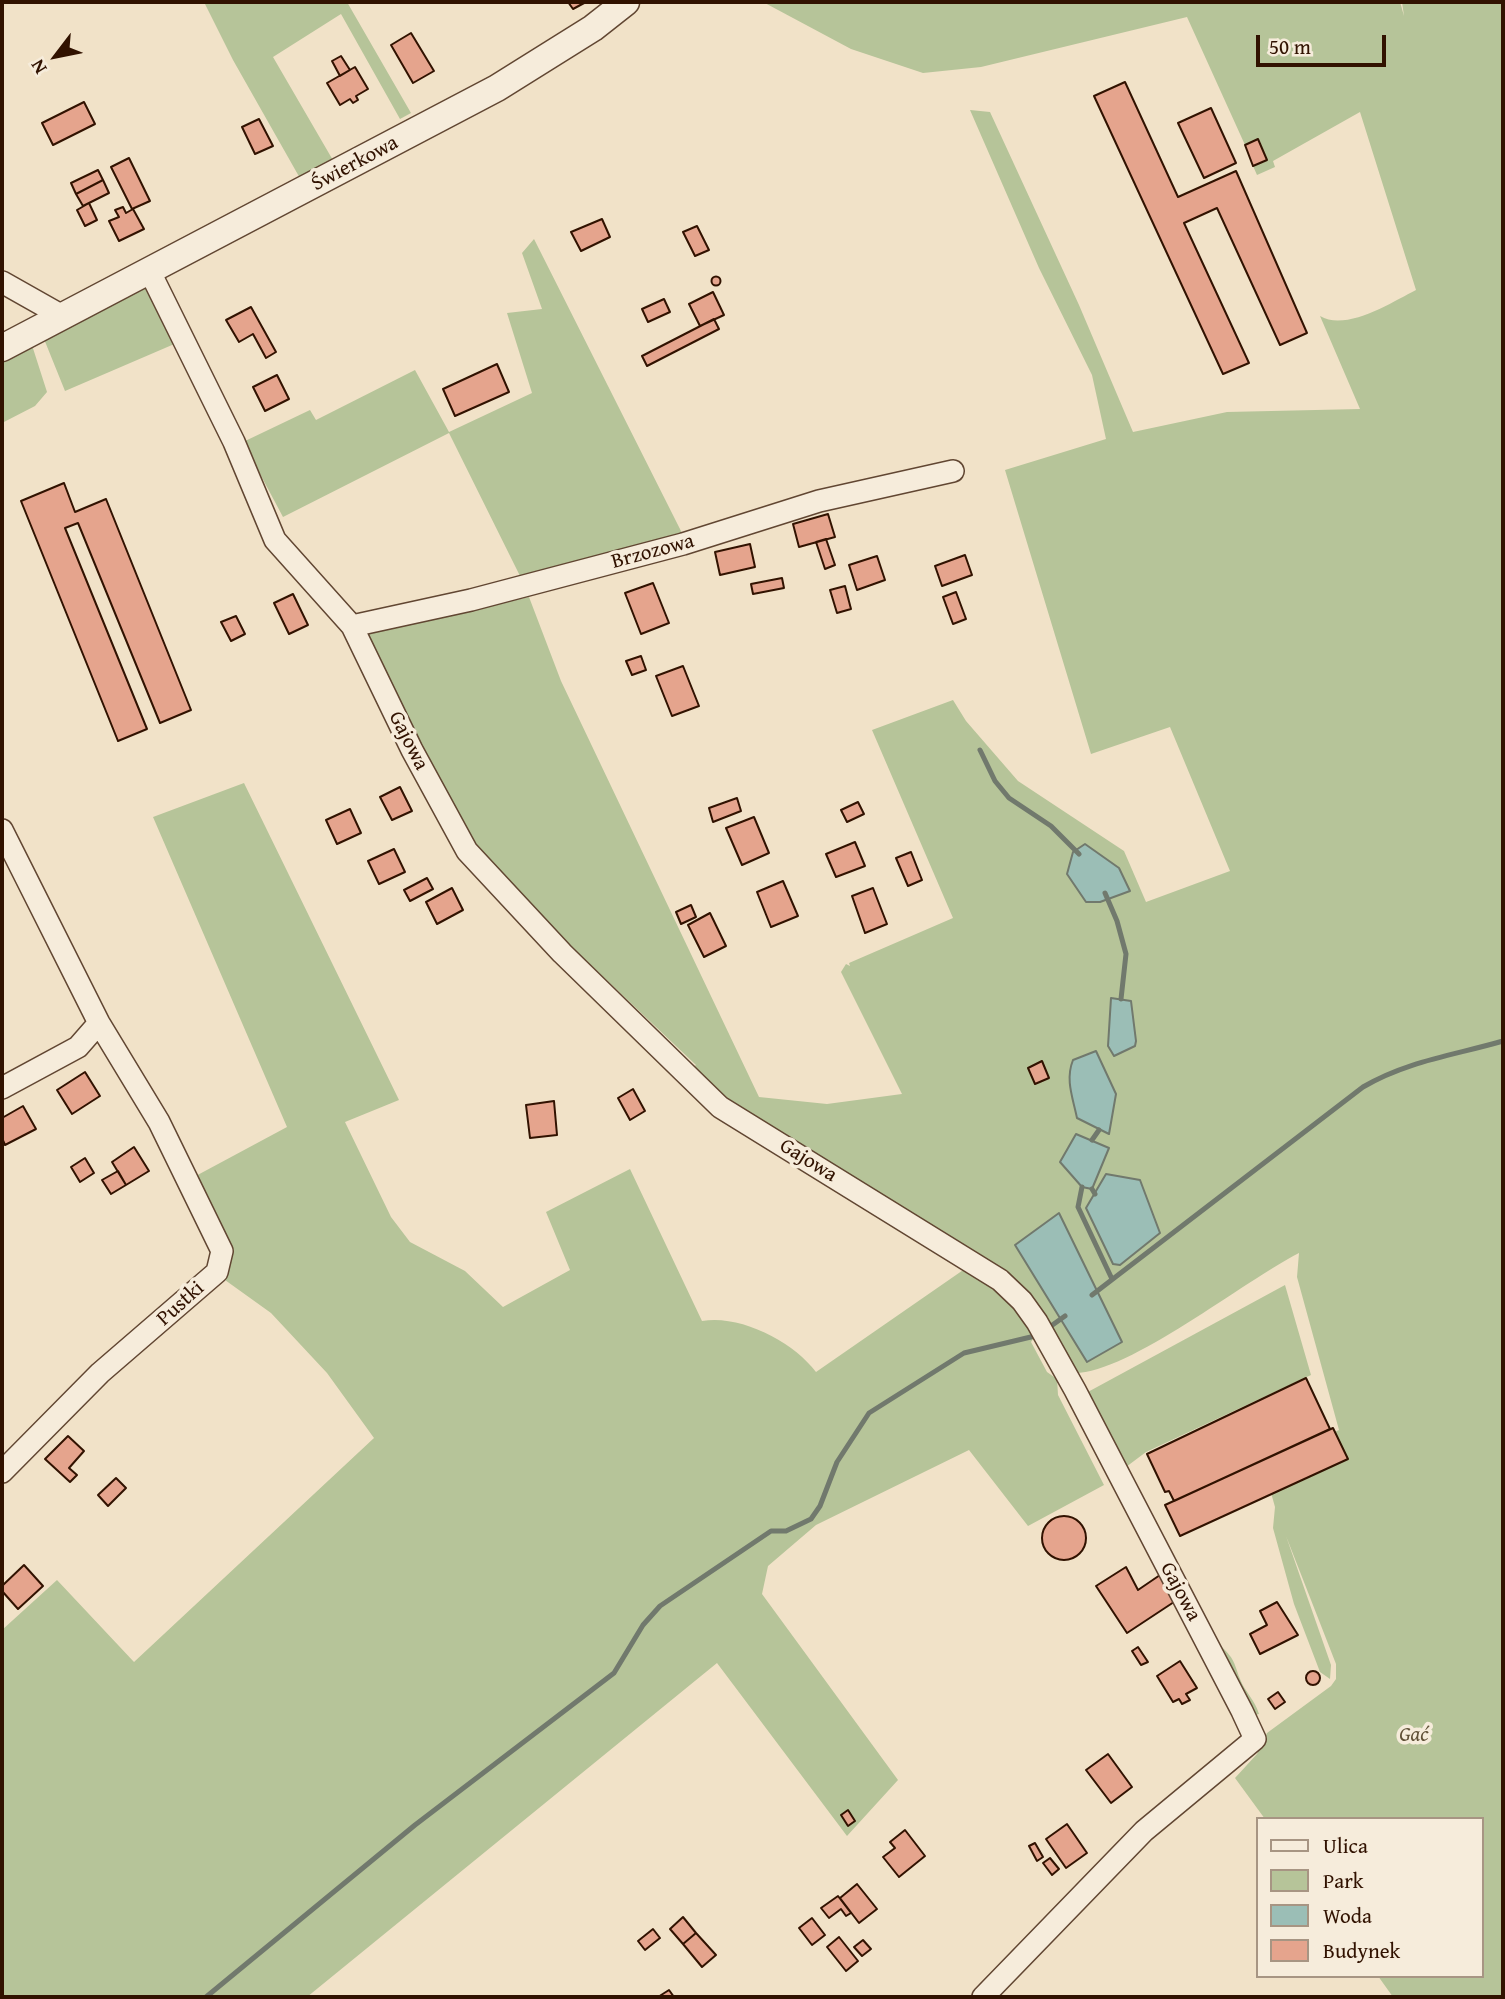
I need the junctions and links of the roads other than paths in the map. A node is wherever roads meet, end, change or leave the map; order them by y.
1 (625, 2) edge
2 (150, 272) junction
3 (2, 282) edge
4 (70, 314) junction
5 (2, 348) edge
6 (953, 471) dead end
7 (352, 626) junction
8 (2, 830) edge
9 (99, 1023) junction
10 (2, 1088) edge
11 (2, 1472) edge
12 (984, 1997) edge

1 - 2 street, Świerkowa
2 - 4 street, Świerkowa
2 - 7 street, Gajowa
3 - 4 street
4 - 5 street, Świerkowa
6 - 7 street, Brzozowa
7 - 12 street, Gajowa
8 - 9 street, Pustki
9 - 10 street
9 - 11 street, Pustki

